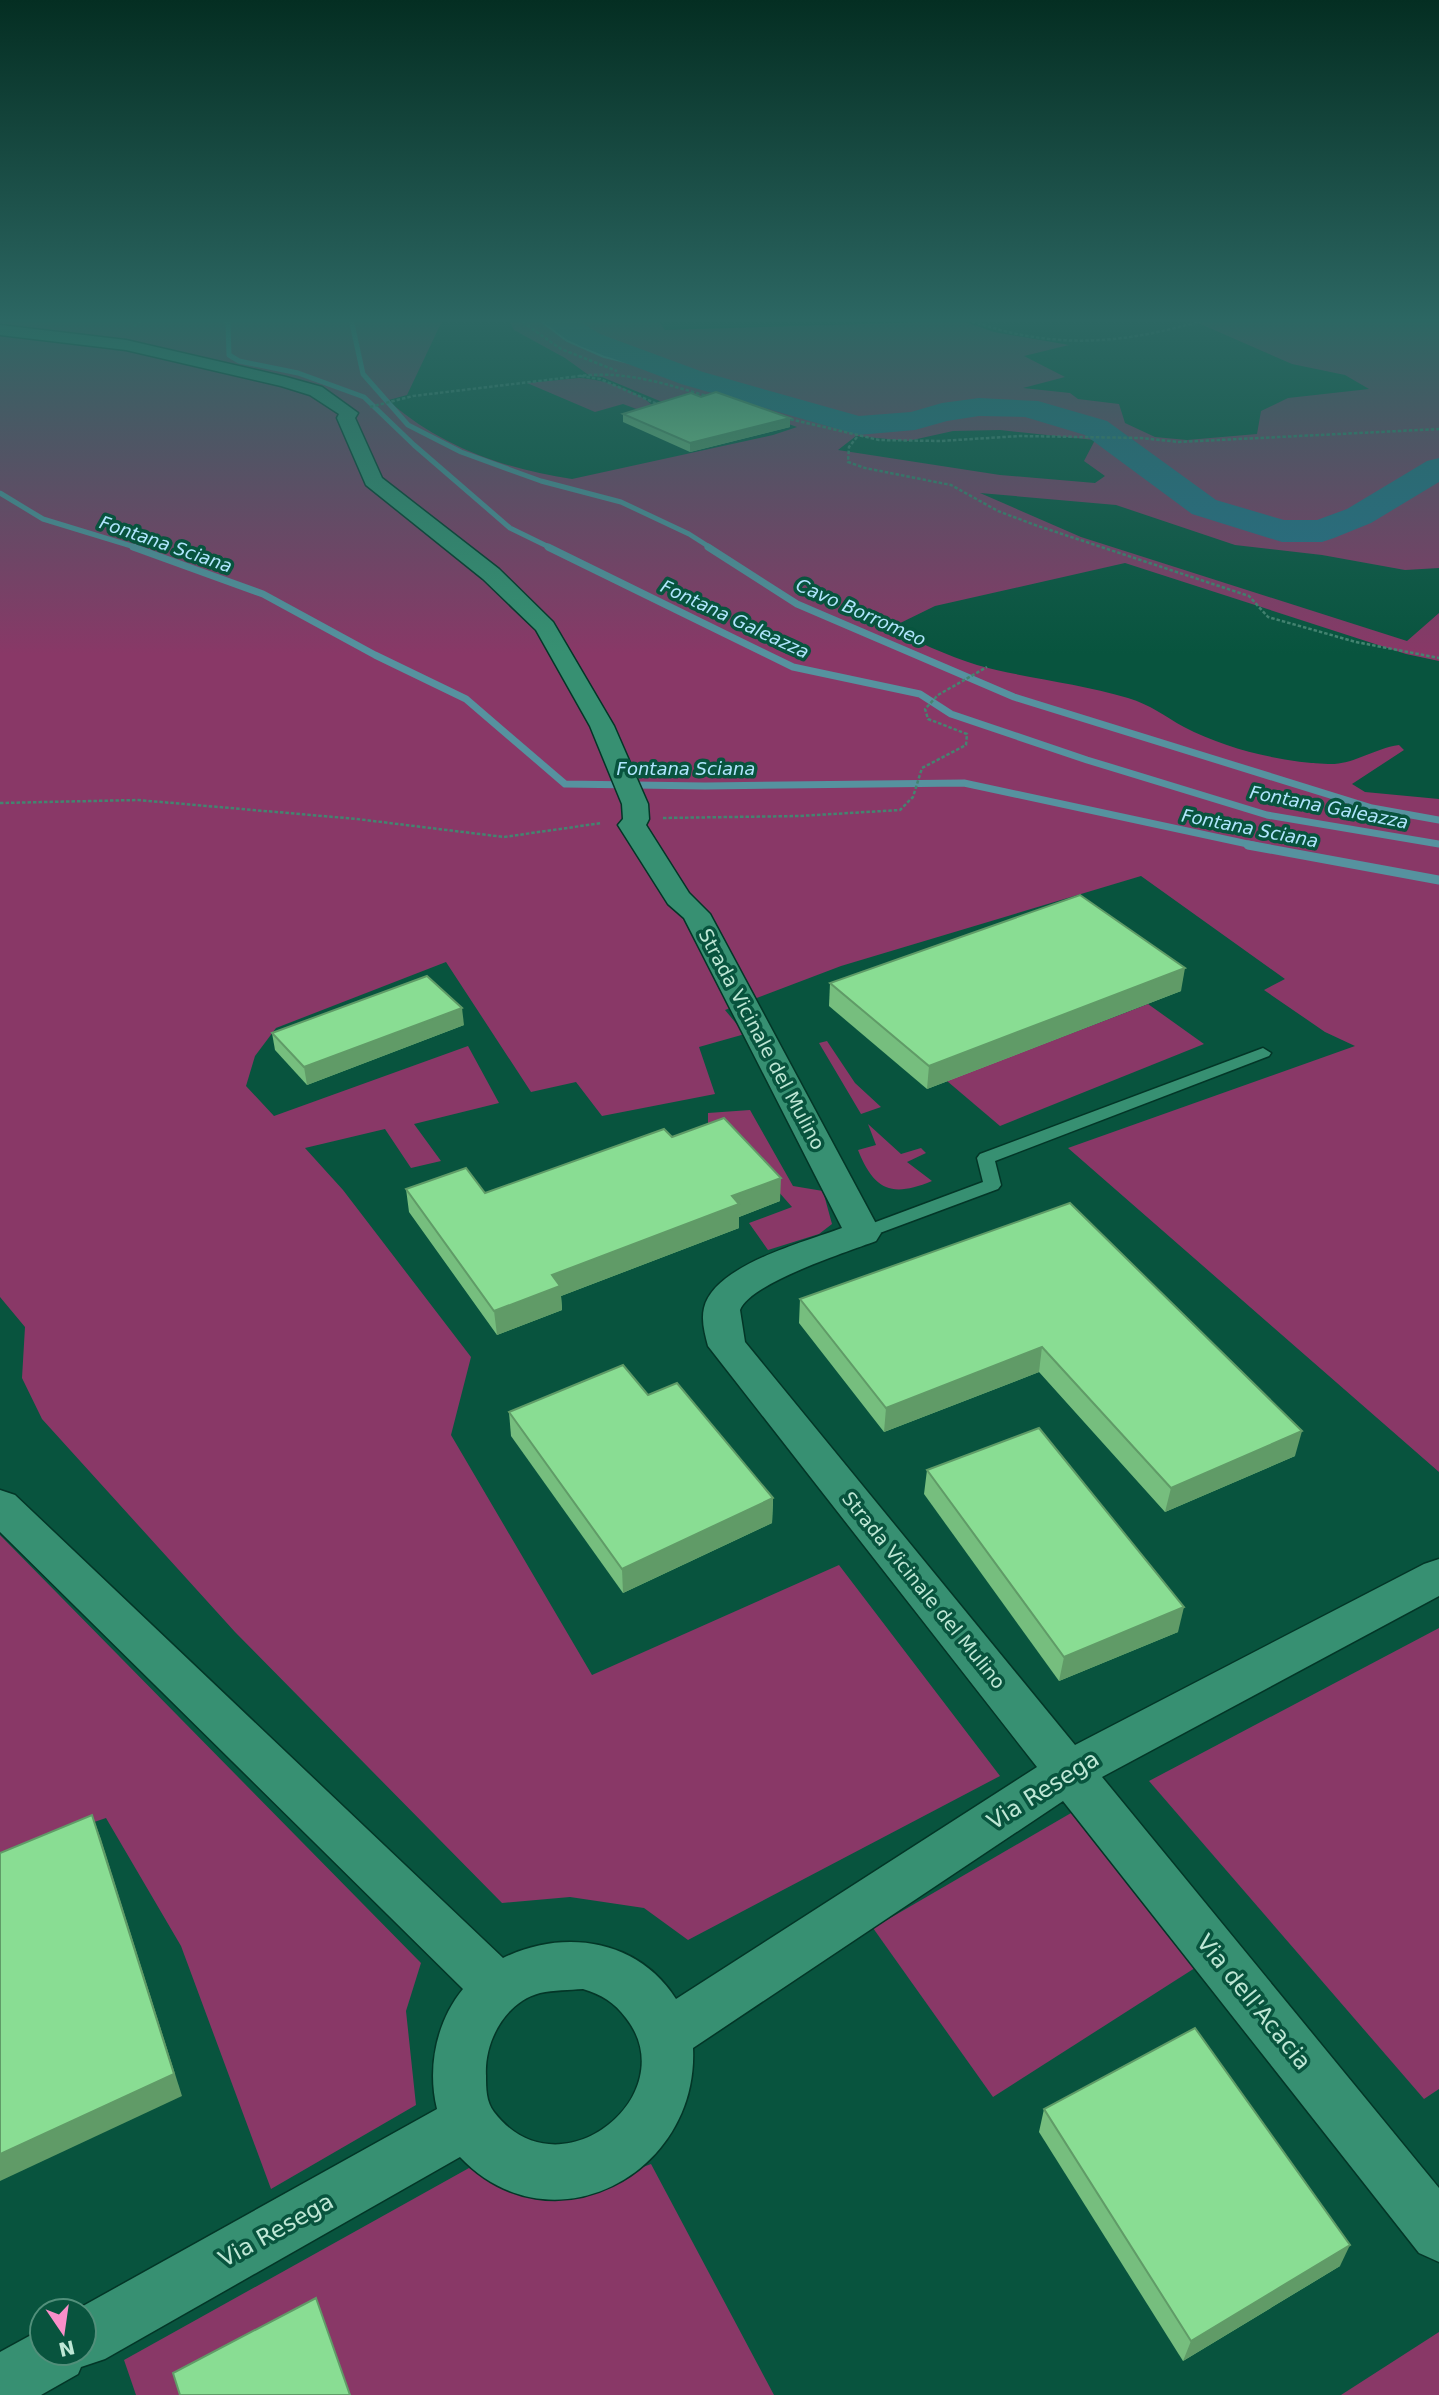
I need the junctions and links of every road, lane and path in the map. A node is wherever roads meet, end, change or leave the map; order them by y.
1 (351, 431) edge
2 (834, 431) edge
3 (1404, 431) edge
4 (857, 437) junction
5 (1439, 657) edge
6 (987, 667) dead end
7 (630, 796) junction
8 (0, 803) edge
9 (1263, 1053) dead end
10 (863, 1233) junction
11 (0, 1506) edge
12 (1439, 1576) edge
13 (1069, 1771) junction
14 (499, 1989) junction
15 (666, 2036) junction
16 (468, 2122) junction
17 (1439, 2234) edge
18 (98, 2330) edge
19 (32, 2367) edge
20 (0, 2385) edge

1 - 7 street, Strada Vicinale del Mulino
2 - 4 path
3 - 4 path
4 - 5 path
6 - 7 path
7 - 8 path
7 - 10 street, Strada Vicinale del Mulino
9 - 10 lane
10 - 13 street, Strada Vicinale del Mulino
11 - 14 street
12 - 13 street, Via Resega
13 - 15 street, Via Resega
13 - 17 street, Via dell'Acacia
14 - 15 street
14 - 16 street
15 - 16 street
16 - 18 street, Via Resega
19 - 20 street

